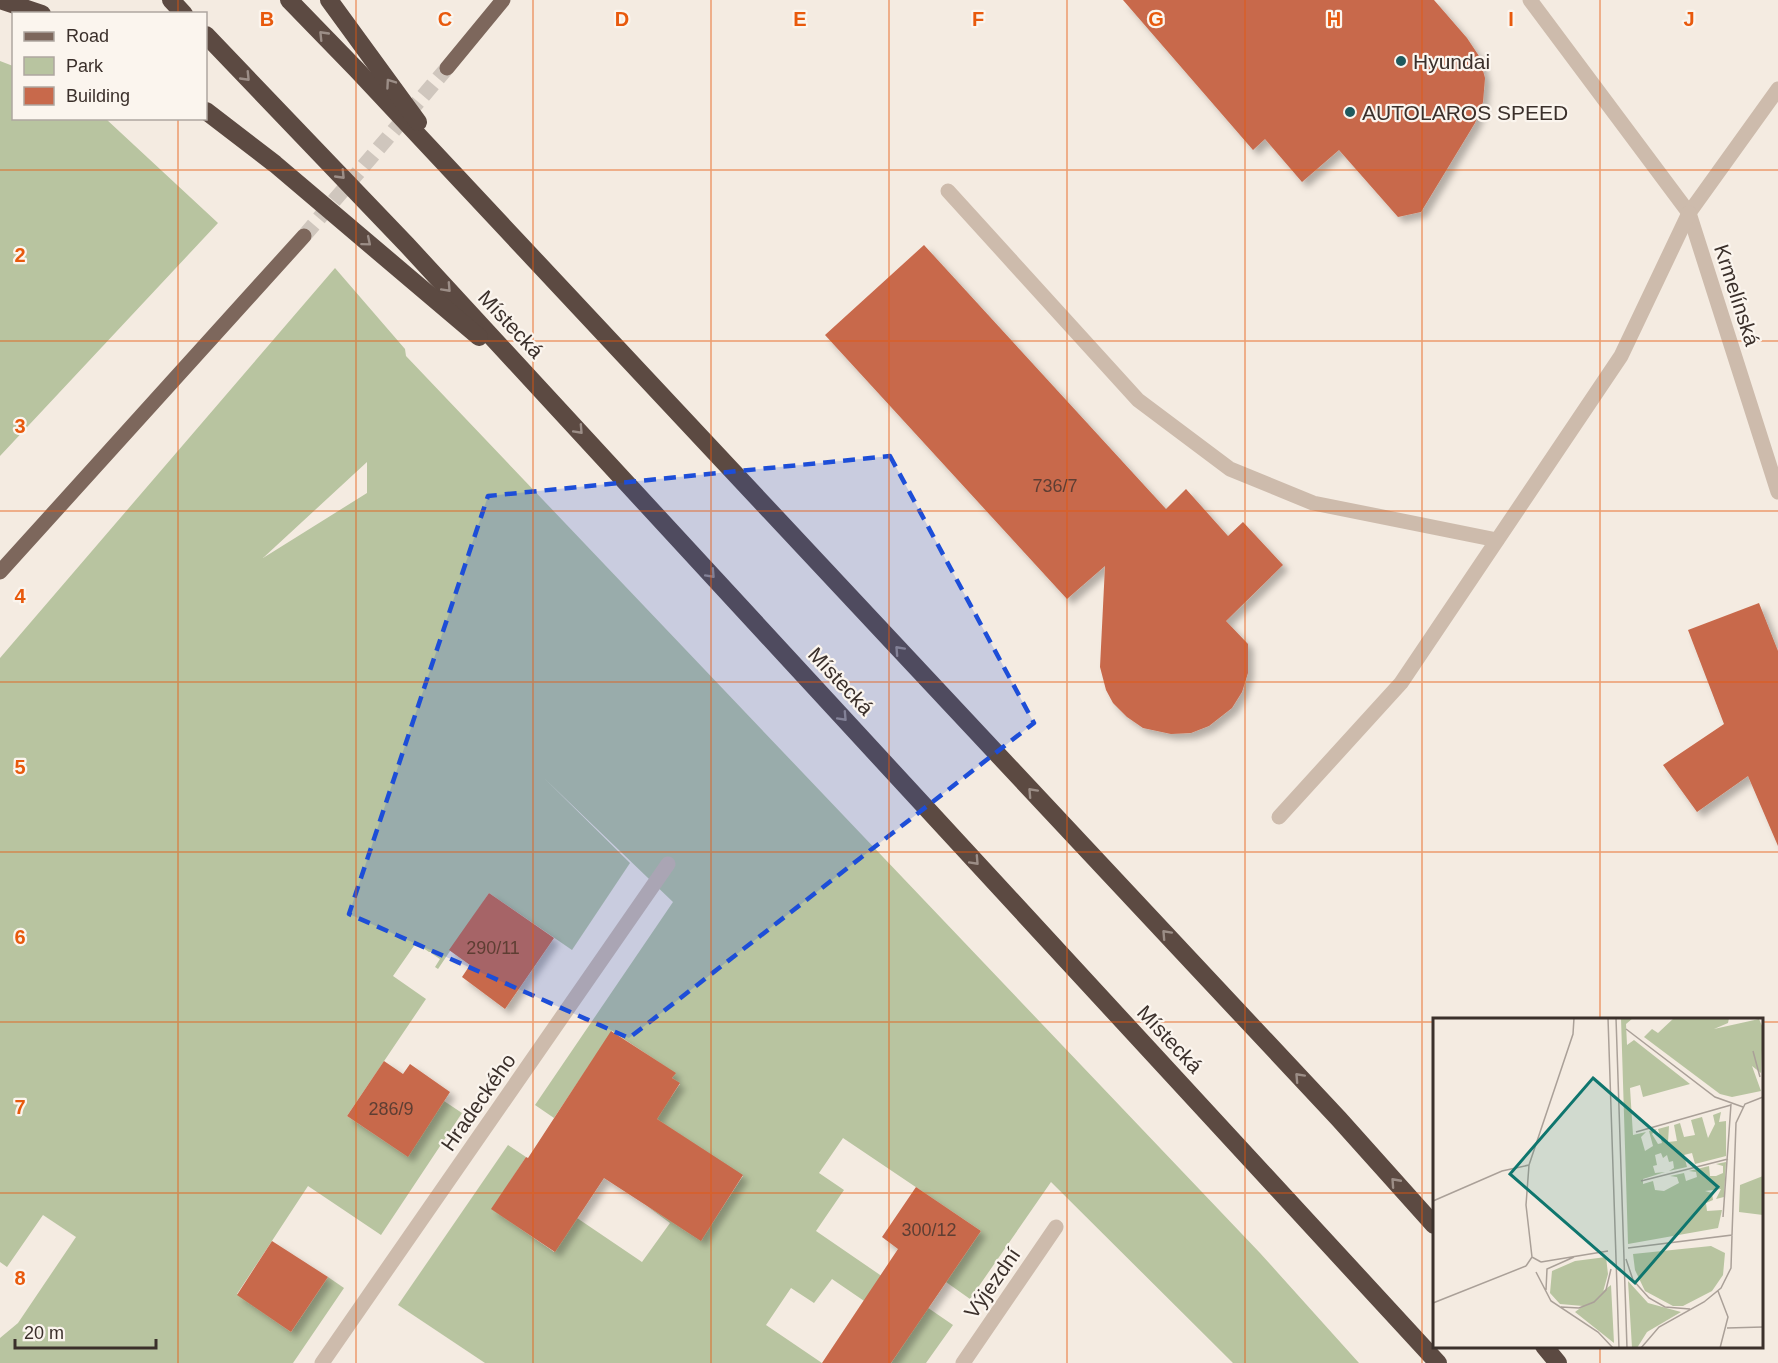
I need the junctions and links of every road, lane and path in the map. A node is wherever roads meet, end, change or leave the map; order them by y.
1 (0, 0) edge
2 (171, 0) edge
3 (289, 0) edge
4 (329, 0) edge
5 (503, 0) edge
6 (1530, 0) edge
7 (36, 12) edge
8 (182, 12) edge
9 (207, 36) edge
10 (447, 68) tunnel mouth
11 (1778, 89) edge
12 (207, 112) edge
13 (461, 182) junction
14 (948, 191) dead end
15 (1689, 213) junction
16 (304, 236) tunnel mouth
17 (539, 387) junction
18 (1778, 492) edge
19 (1497, 540) junction
20 (0, 572) edge
21 (1279, 817) dead end
22 (668, 864) dead end
23 (1433, 1224) edge
24 (1056, 1227) dead end
25 (1545, 1348) edge
26 (322, 1363) edge
27 (963, 1363) edge
28 (1438, 1363) edge
29 (1558, 1363) edge

1 - 7 highway
2 - 8 highway
13 -> 3 highway
13 -> 4 highway
5 - 10 main road
6 - 15 street, Krmelínská
9 -> 17 highway, Místecká
11 - 15 street
12 -> 17 highway
23 -> 13 highway
14 - 19 street
15 - 18 street, Krmelínská
15 - 19 street
16 - 20 main road
17 -> 28 highway, Místecká
19 - 21 street
22 - 26 street, Hradeckého
24 - 27 street, Výjezdní
25 - 29 highway

